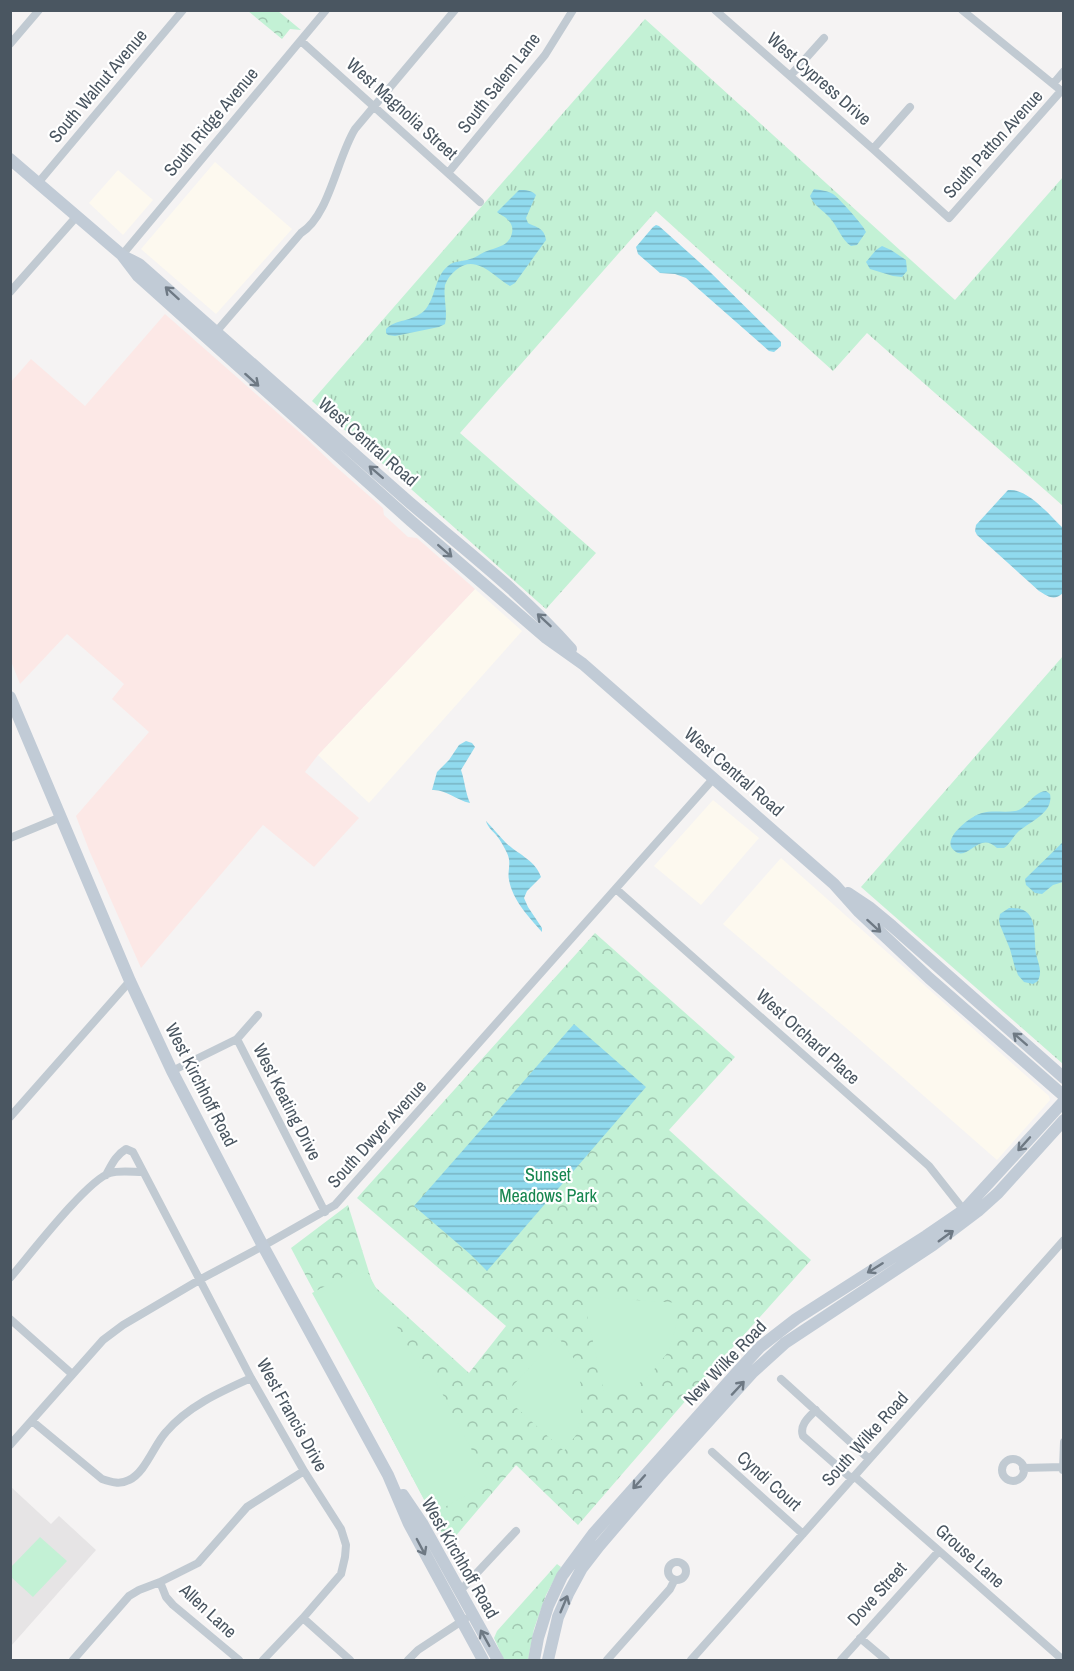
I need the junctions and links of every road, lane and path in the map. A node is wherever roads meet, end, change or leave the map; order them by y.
1 (39, 10) edge
2 (183, 10) edge
3 (326, 10) edge
4 (455, 10) edge
5 (573, 10) edge
6 (715, 10) edge
7 (962, 10) edge
8 (824, 38) dead end
9 (300, 41) junction
10 (10, 44) edge
11 (1064, 70) edge
12 (790, 76) junction
13 (1053, 84) junction
14 (1063, 92) edge
15 (374, 106) junction
16 (910, 107) dead end
17 (873, 149) junction
18 (10, 159) edge
19 (448, 173) junction
20 (38, 183) junction
21 (480, 202) dead end
22 (76, 216) junction
23 (949, 218) joint
24 (122, 255) junction
25 (10, 292) edge
26 (216, 332) junction
27 (583, 664) junction
28 (10, 697) edge
29 (713, 779) junction
30 (61, 817) junction
31 (10, 838) edge
32 (834, 884) junction
33 (616, 889) junction
34 (130, 981) junction
35 (258, 1015) dead end
36 (237, 1039) junction
37 (172, 1071) junction
38 (1064, 1078) edge
39 (1064, 1096) edge
40 (1064, 1101) edge
41 (10, 1117) edge
42 (1064, 1120) edge
43 (143, 1172) junction
44 (106, 1175) junction
45 (325, 1212) junction
46 (967, 1214) junction
47 (1064, 1240) edge
48 (263, 1246) junction
49 (10, 1278) edge
50 (201, 1279) junction
51 (10, 1319) edge
52 (72, 1374) junction
53 (251, 1377) junction
54 (781, 1379) dead end
55 (816, 1410) junction
56 (32, 1421) junction
57 (1064, 1442) edge
58 (10, 1445) edge
59 (712, 1452) dead end
60 (869, 1459) junction
61 (1023, 1468) dead end
62 (1063, 1469) edge
63 (304, 1471) junction
64 (388, 1475) junction
65 (853, 1477) junction
66 (516, 1531) dead end
67 (803, 1534) junction
68 (939, 1551) junction
69 (674, 1581) dead end
70 (160, 1582) junction
71 (460, 1591) junction
72 (472, 1615) junction
73 (303, 1618) junction
74 (461, 1621) junction
75 (860, 1638) junction
76 (73, 1660) edge
77 (239, 1660) edge
78 (263, 1660) edge
79 (350, 1660) edge
80 (408, 1660) edge
81 (483, 1660) edge
82 (498, 1660) edge
83 (534, 1660) edge
84 (548, 1660) edge
85 (607, 1660) edge
86 (691, 1660) edge
87 (841, 1660) edge
88 (886, 1660) edge
89 (1063, 1660) edge

1 - 10 street
2 - 20 street, South Walnut Avenue
3 - 9 street, South Ridge Avenue
4 - 15 street
5 - 19 street, South Salem Lane
6 - 12 street, West Cypress Drive
7 - 13 street
8 - 12 street
9 - 15 street, West Magnolia Street
9 - 24 street, South Ridge Avenue
11 - 13 street
12 - 17 street, West Cypress Drive
13 - 14 street
14 - 23 street, South Patton Avenue
15 - 19 street, West Magnolia Street
15 - 26 street
16 - 17 street, West Cypress Drive
17 - 23 street, West Cypress Drive
18 - 20 main road, West Central Road
19 - 21 street, West Magnolia Street
20 - 22 main road, West Central Road
22 - 24 main road, West Central Road
22 - 25 street
26 -> 24 main road, West Central Road
24 -> 27 main road, West Central Road
27 -> 26 main road, West Central Road
27 - 29 main road, West Central Road
28 - 30 main road, West Kirchhoff Road
29 - 32 main road, West Central Road
29 - 33 street, South Dwyer Avenue
30 - 31 street
30 - 34 main road, West Kirchhoff Road
38 -> 32 main road, West Central Road
32 -> 39 main road, West Central Road
33 - 45 street, South Dwyer Avenue
33 - 46 street, West Orchard Place
34 - 37 main road, West Kirchhoff Road
34 - 41 street
35 - 36 street
36 - 37 street
36 - 45 street, West Keating Drive
37 - 48 main road, West Kirchhoff Road
40 -> 46 main road, New Wilke Road
42 - 46 main road, New Wilke Road
43 - 44 street
43 - 44 street
43 - 50 street, West Francis Drive
44 - 49 street
45 - 48 street, South Dwyer Avenue
46 -> 83 main road, New Wilke Road
84 -> 46 main road, New Wilke Road
47 - 60 street, South Wilke Road
48 - 50 street, South Dwyer Avenue
48 - 64 main road, West Kirchhoff Road
50 - 52 street, South Dwyer Avenue
50 - 53 street, West Francis Drive
51 - 52 street
52 - 56 street, South Dwyer Avenue
53 - 56 street
53 - 63 street, West Francis Drive
54 - 55 street
55 - 60 street
55 - 65 street, Grouse Lane
56 - 58 street, South Dwyer Avenue
57 - 62 street
59 - 67 street, Cyndi Court
60 - 65 street, South Wilke Road
61 - 62 street
63 - 70 street
63 - 73 street, West Francis Drive
64 - 71 main road, West Kirchhoff Road
64 -> 74 main road, West Kirchhoff Road
65 - 67 street, South Wilke Road
65 - 68 street, Grouse Lane
66 - 71 street
67 - 86 street, South Wilke Road
68 - 75 street, Dove Street
68 - 89 street, Grouse Lane
69 - 85 street
70 - 76 street
70 - 77 street, Allen Lane
71 - 72 main road, West Kirchhoff Road
72 - 74 street
82 -> 72 main road, West Kirchhoff Road
73 - 78 street, West Francis Drive
73 - 79 street
74 - 80 street
74 - 81 main road, West Kirchhoff Road
75 - 87 street, Dove Street
75 - 88 street

